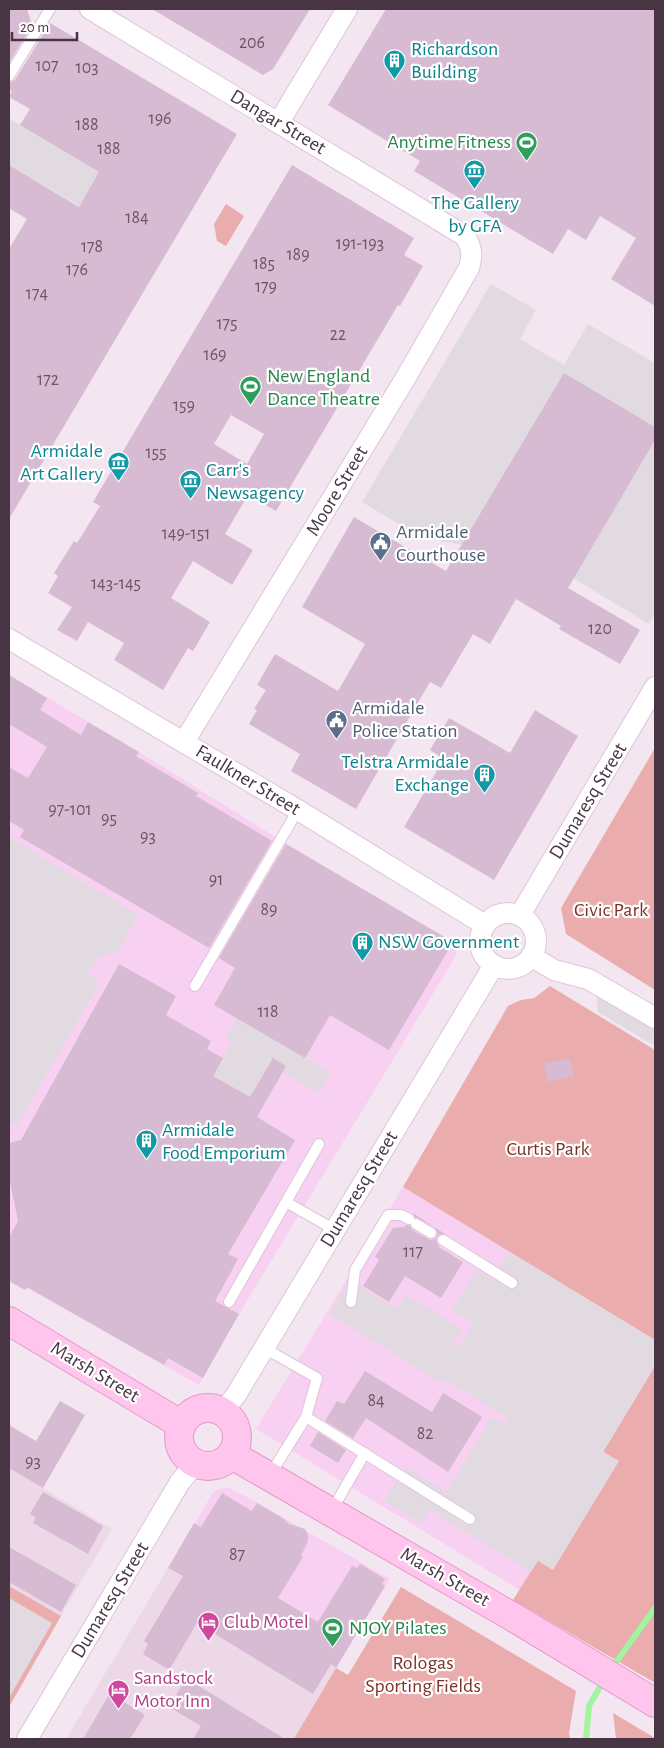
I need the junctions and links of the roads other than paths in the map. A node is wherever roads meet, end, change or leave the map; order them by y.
1 (50, 9) edge
2 (90, 9) edge
3 (347, 9) edge
4 (9, 76) edge
5 (279, 122) junction
6 (465, 236) joint
7 (9, 639) edge
8 (655, 687) edge
9 (184, 742) junction
10 (298, 810) junction
11 (520, 915) junction
12 (485, 925) junction
13 (531, 956) junction
14 (494, 965) junction
15 (195, 986) dead end
16 (655, 1018) edge
17 (318, 1144) dead end
18 (286, 1202) junction
19 (335, 1230) junction
20 (431, 1233) dead end
21 (442, 1240) dead end
22 (512, 1284) dead end
23 (229, 1302) dead end
24 (352, 1302) dead end
25 (9, 1320) edge
26 (264, 1348) junction
27 (223, 1412) junction
28 (306, 1417) junction
29 (182, 1425) junction
30 (365, 1453) junction
31 (232, 1455) junction
32 (195, 1464) junction
33 (270, 1476) junction
34 (331, 1511) junction
35 (470, 1519) dead end
36 (655, 1703) edge
37 (28, 1739) edge

1 - 4 lane
2 - 5 street, Dangar Street
3 - 5 street
5 - 6 street, Dangar Street
6 - 9 street, Moore Street
7 - 9 street, Faulkner Street
8 - 11 street, Dumaresq Street
9 - 10 street, Faulkner Street
10 - 12 street, Faulkner Street
10 - 15 lane
11 - 12 street
11 - 13 street
12 - 14 street
13 - 14 street
13 - 16 street
14 - 19 street, Dumaresq Street
17 - 18 lane
18 - 19 lane
18 - 23 lane
19 - 26 street, Dumaresq Street
20 - 24 lane
21 - 22 lane
25 - 29 main road, Marsh Street
26 - 27 street, Dumaresq Street
26 - 28 lane
27 - 29 main road
27 - 31 main road
28 - 30 lane
28 - 33 lane
29 - 32 main road
30 - 34 lane
30 - 35 lane
31 - 32 main road
31 - 33 main road, Marsh Street
32 - 37 street, Dumaresq Street
33 - 34 main road, Marsh Street
34 - 36 main road, Marsh Street

